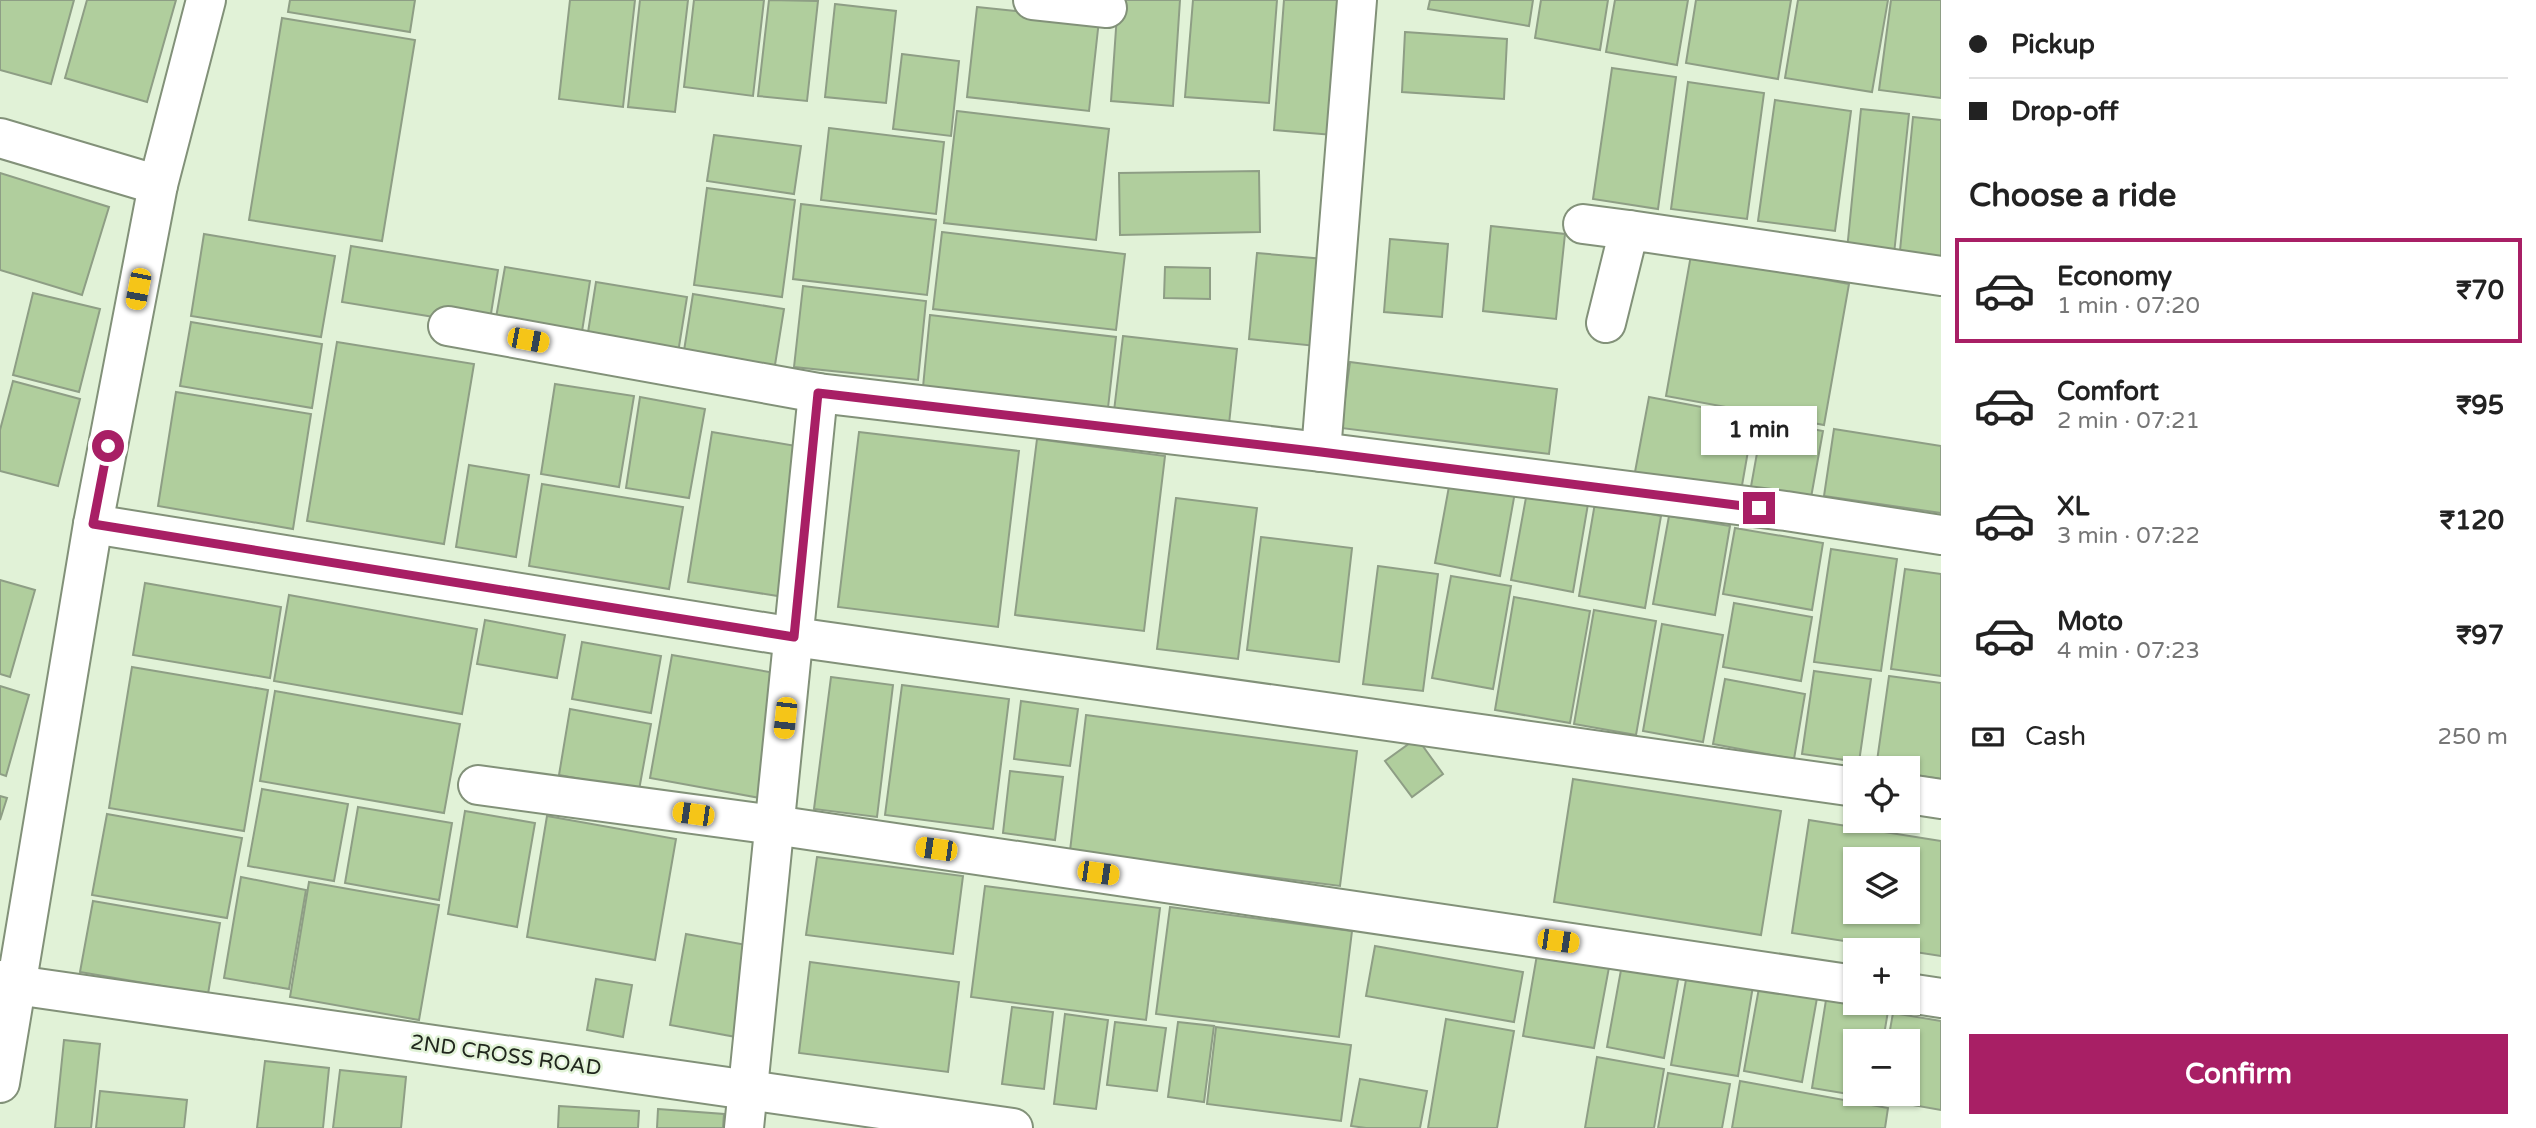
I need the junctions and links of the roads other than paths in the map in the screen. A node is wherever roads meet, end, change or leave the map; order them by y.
1 (206, 0) edge
2 (1033, 0) edge
3 (1357, 0) edge
4 (1107, 8) dead end
5 (0, 138) edge
6 (158, 185) junction
7 (1583, 224) dead end
8 (1629, 230) junction
9 (1941, 276) edge
10 (1606, 323) dead end
11 (448, 326) dead end
12 (818, 393) junction
13 (1321, 452) junction
14 (93, 524) junction
15 (1941, 535) edge
16 (794, 637) junction
17 (478, 785) dead end
18 (1843, 785) edge
19 (1920, 796) edge
20 (1941, 799) edge
21 (774, 825) junction
22 (8, 982) edge
23 (1843, 983) edge
24 (1920, 995) edge
25 (1941, 998) edge
26 (0, 1083) edge
27 (747, 1089) junction
28 (744, 1128) edge
29 (1013, 1128) edge

1 - 6 street
2 - 4 street
3 - 13 street
5 - 6 street
6 - 14 street
7 - 8 street
8 - 9 street
8 - 10 street
11 - 12 street
12 - 13 street
12 - 16 street
13 - 15 street
14 - 16 street
14 - 22 street
16 - 18 street
16 - 21 street
17 - 21 street
19 - 20 street
21 - 23 street
21 - 27 street
22 - 26 street
22 - 27 street, 2ND CROSS ROAD
24 - 25 street
27 - 28 street
27 - 29 street, 2ND CROSS ROAD

